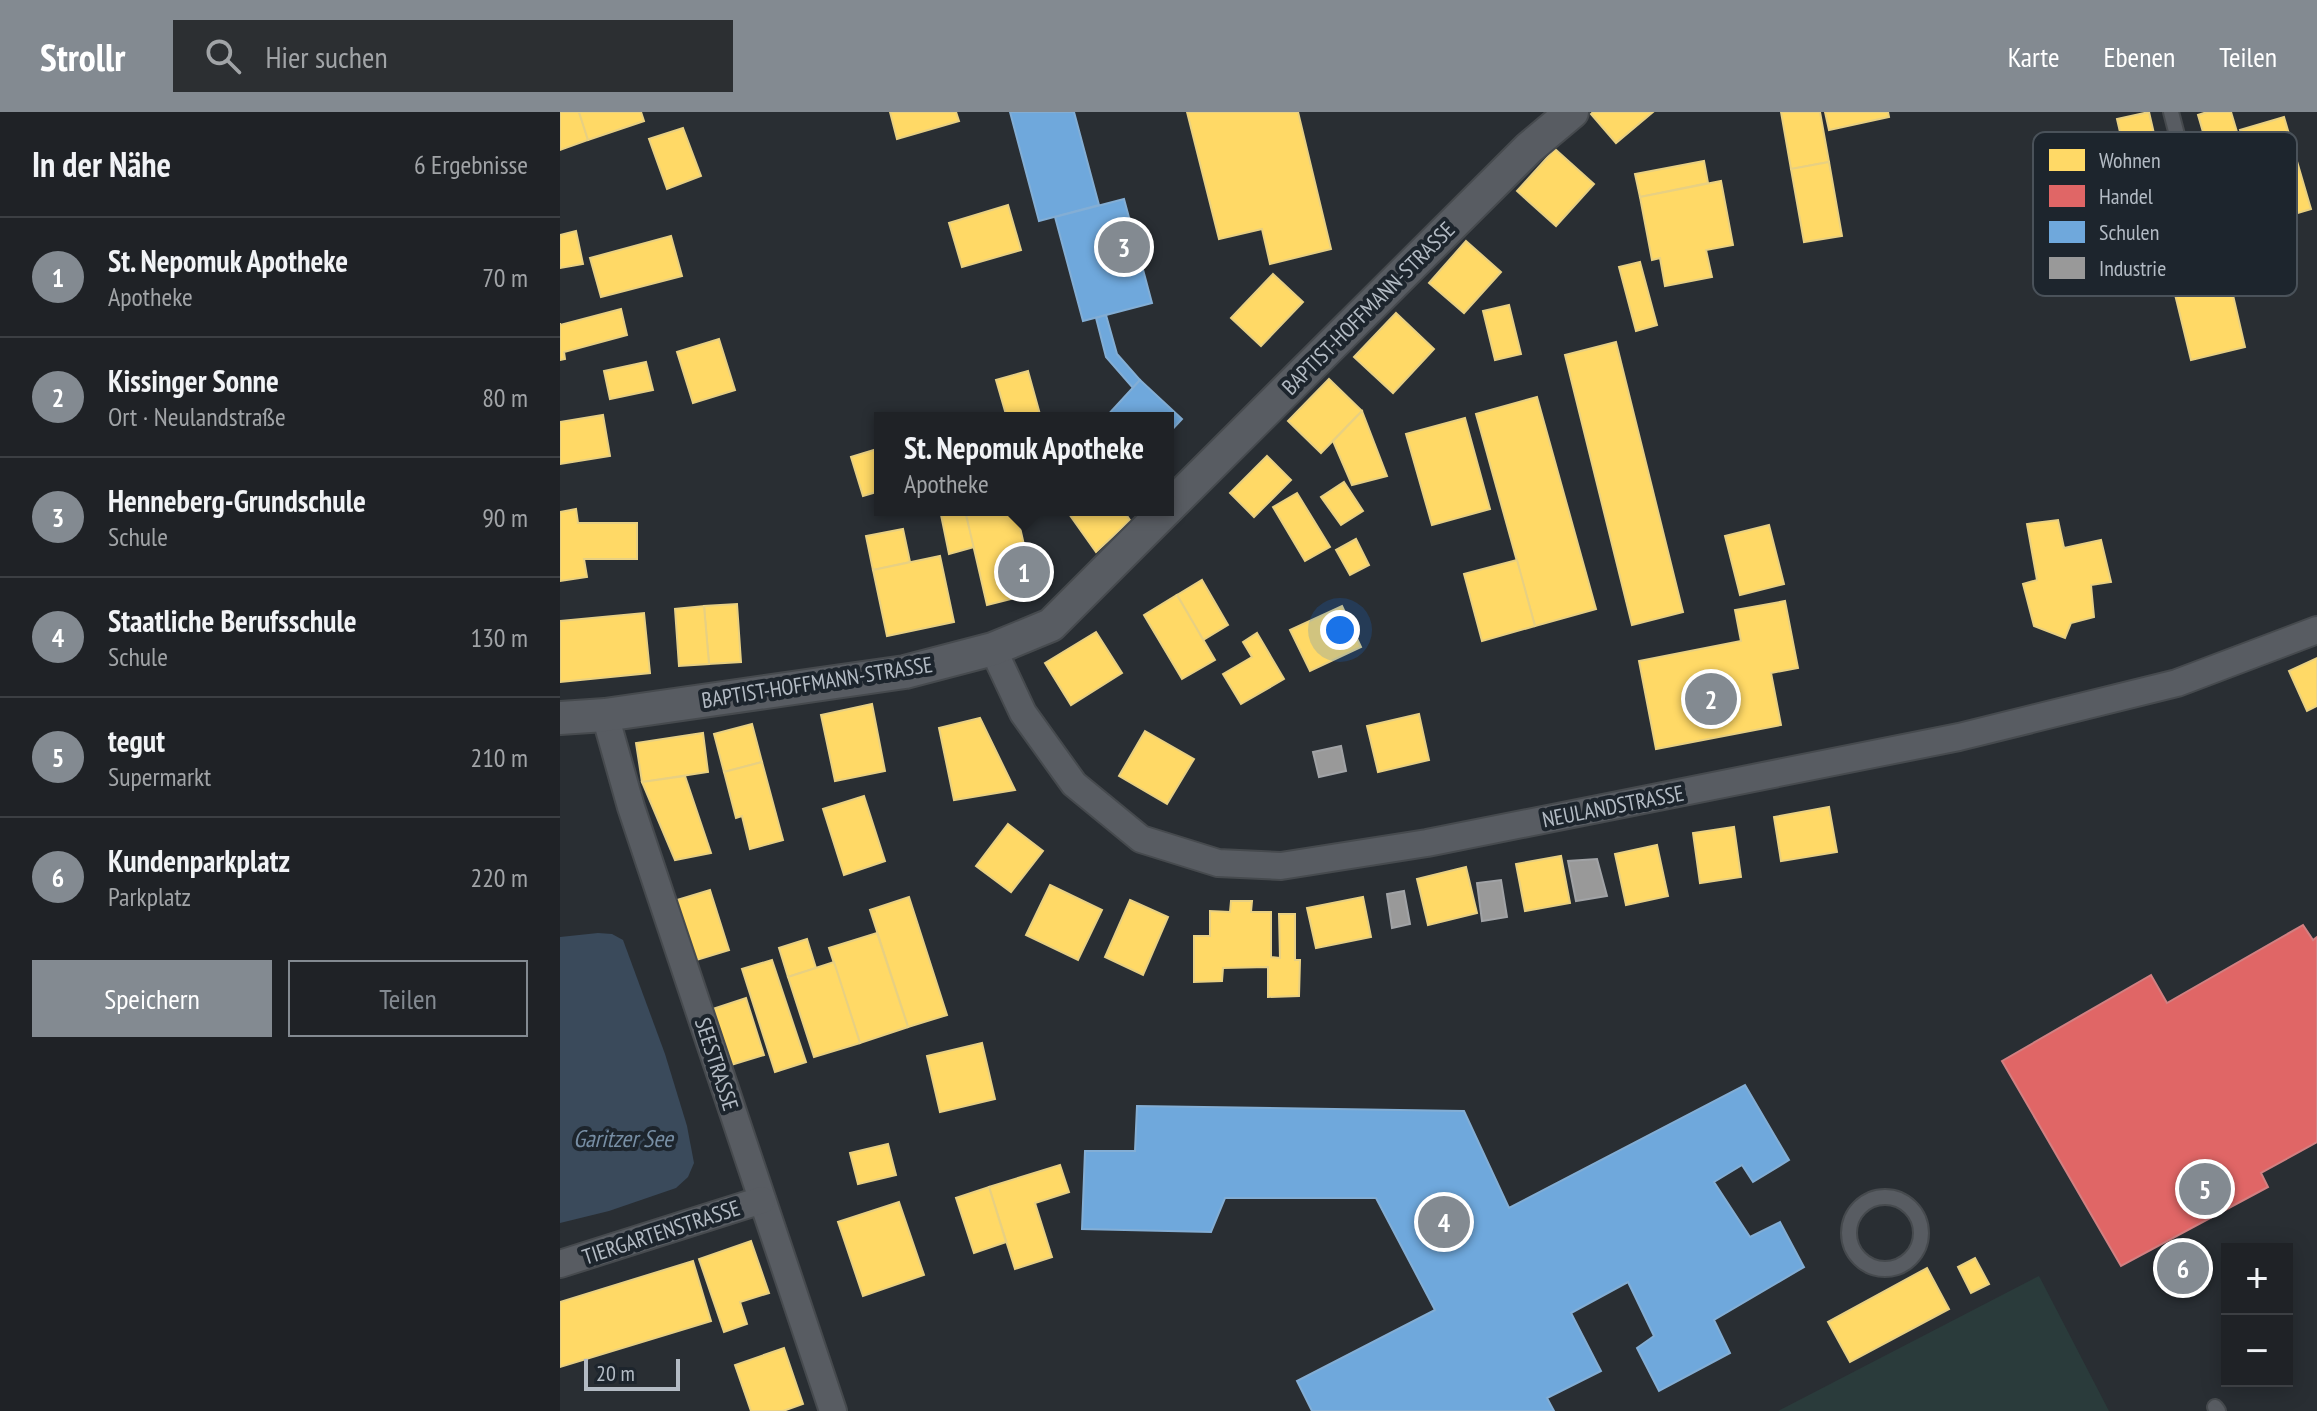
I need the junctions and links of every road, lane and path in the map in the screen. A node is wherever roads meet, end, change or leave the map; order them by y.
1 (1572, 112) edge
2 (2171, 112) edge
3 (2176, 132) edge
4 (1174, 502) edge
5 (1160, 516) edge
6 (2317, 630) edge
7 (993, 649) junction
8 (605, 715) junction
9 (560, 718) edge
10 (762, 1200) junction
11 (560, 1264) edge
12 (1869, 1267) joint
13 (833, 1411) edge

1 - 4 street, BAPTIST-HOFFMANN-STRASSE
2 - 3 lane
5 - 7 street, BAPTIST-HOFFMANN-STRASSE
6 - 7 street, NEULANDSTRASSE
7 - 8 street, BAPTIST-HOFFMANN-STRASSE
8 - 9 street, BAPTIST-HOFFMANN-STRASSE
8 - 10 street, SEESTRASSE
10 - 11 street, TIERGARTENSTRASSE
10 - 13 street, SEESTRASSE
12 - 12 lane

